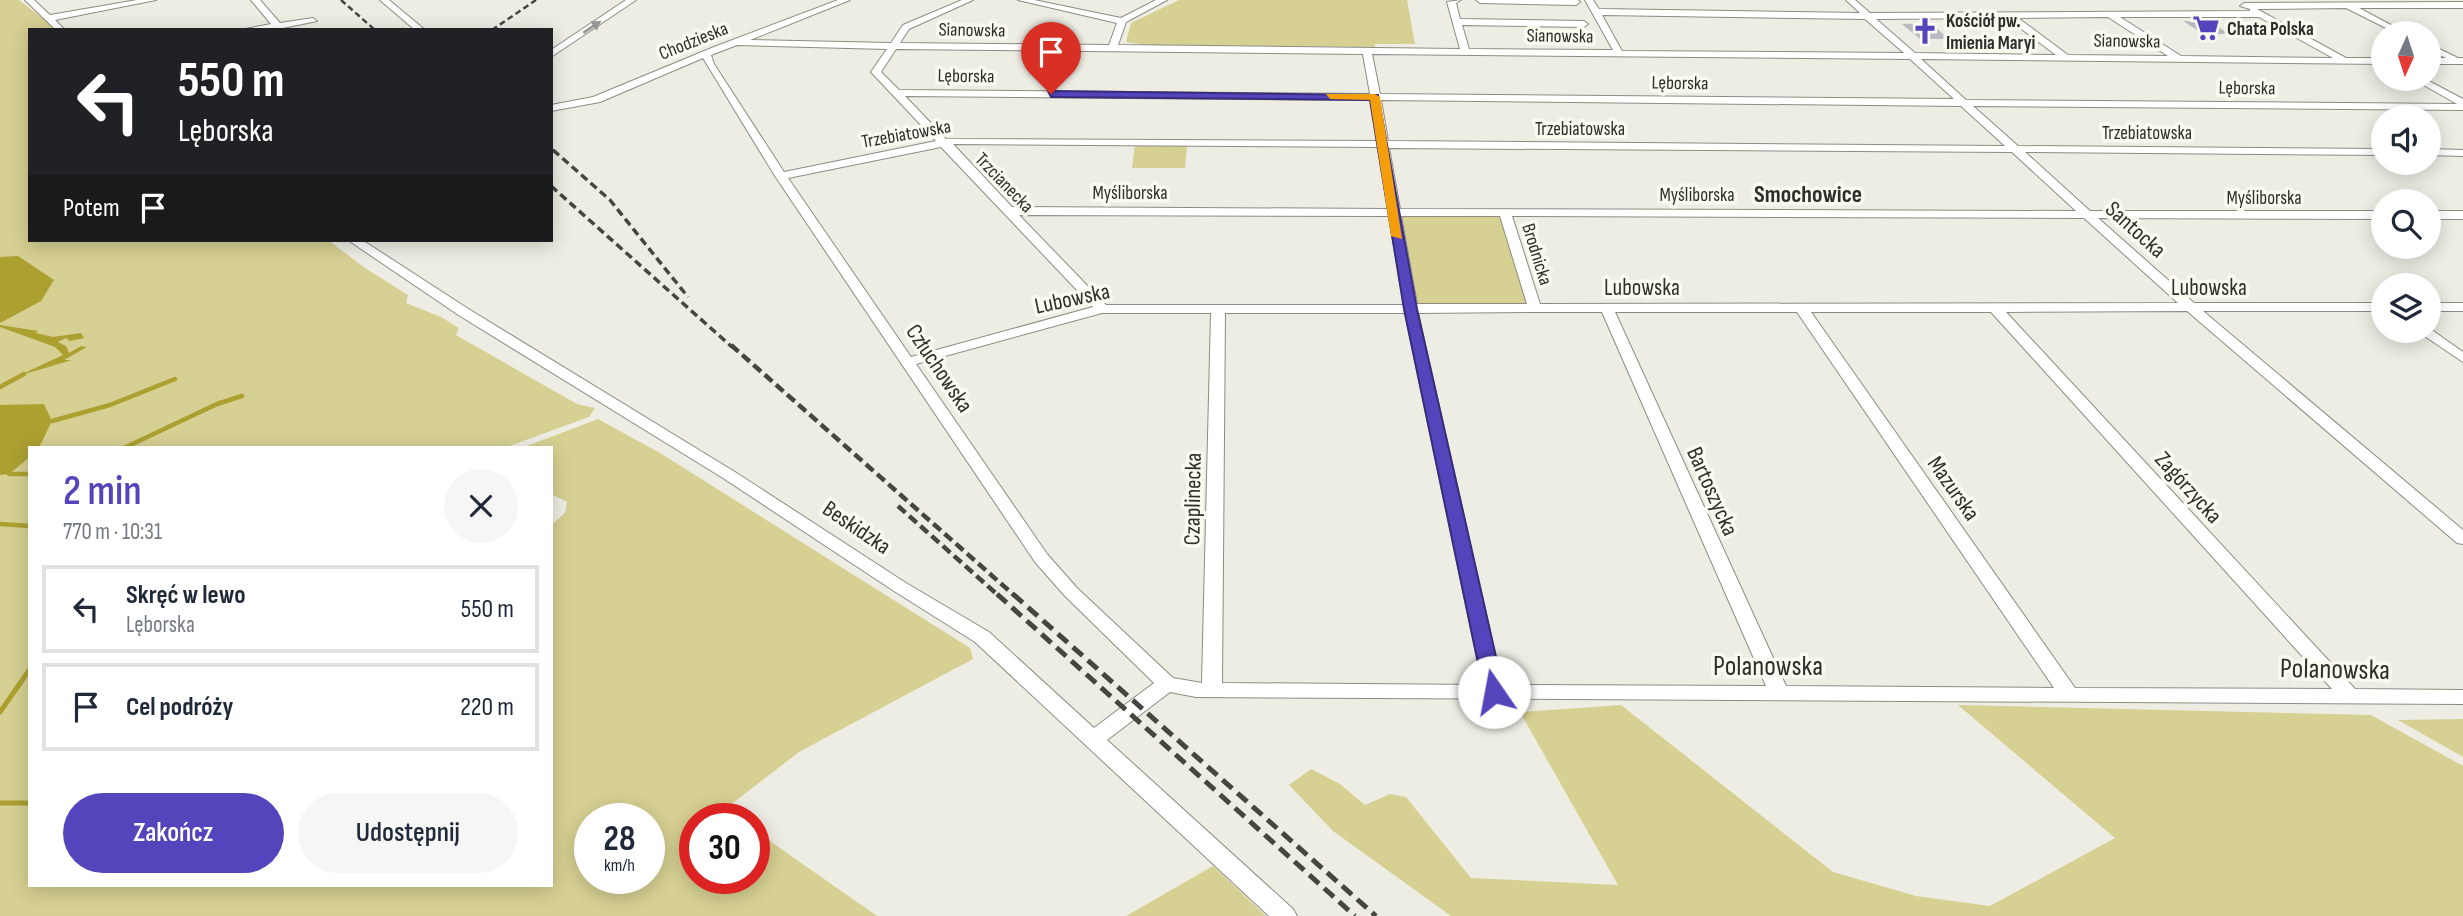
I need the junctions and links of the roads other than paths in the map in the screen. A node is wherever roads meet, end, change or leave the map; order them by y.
1 (29, 0) edge
2 (152, 0) edge
3 (255, 0) edge
4 (384, 0) edge
5 (632, 0) edge
6 (846, 0) edge
7 (969, 0) edge
8 (1023, 0) edge
9 (1067, 0) edge
10 (1163, 0) edge
11 (1457, 0) edge
12 (1480, 0) edge
13 (1588, 0) edge
14 (1850, 0) edge
15 (136, 1) edge
16 (1518, 1) edge
17 (1576, 2) edge
18 (2344, 4) junction
19 (2451, 5) junction
20 (2463, 5) edge
21 (1052, 6) junction
22 (2249, 6) junction
23 (2049, 7) dead end
24 (2463, 10) edge
25 (1595, 12) junction
26 (2109, 13) junction
27 (2172, 13) junction
28 (2060, 14) junction
29 (2260, 14) junction
30 (2009, 15) junction
31 (1866, 16) junction
32 (49, 18) junction
33 (313, 21) dead end
34 (1122, 21) junction
35 (2378, 21) edge
36 (1458, 22) junction
37 (1528, 23) junction
38 (1584, 24) dead end
39 (278, 26) junction
40 (59, 28) edge
41 (261, 28) edge
42 (419, 28) edge
43 (737, 41) junction
44 (893, 46) junction
45 (1113, 47) junction
46 (1367, 50) junction
47 (1465, 51) junction
48 (2441, 52) edge
49 (553, 53) edge
50 (1619, 53) junction
51 (707, 55) junction
52 (1911, 56) junction
53 (2066, 57) junction
54 (2179, 58) junction
55 (2345, 60) junction
56 (2371, 61) edge
57 (2441, 61) edge
58 (2460, 61) edge
59 (2440, 91) edge
60 (897, 93) junction
61 (1375, 97) junction
62 (1964, 102) junction
63 (2461, 102) edge
64 (553, 108) edge
65 (944, 142) junction
66 (1383, 144) junction
67 (2016, 149) junction
68 (2371, 152) edge
69 (2441, 152) edge
70 (2463, 153) edge
71 (780, 176) junction
72 (1392, 210) junction
73 (1010, 211) junction
74 (1504, 211) junction
75 (2087, 213) junction
76 (2371, 215) edge
77 (2441, 215) edge
78 (2463, 215) edge
79 (357, 242) edge
80 (2192, 307) junction
81 (2371, 307) edge
82 (2441, 307) edge
83 (2463, 307) edge
84 (1995, 308) junction
85 (1101, 309) junction
86 (1411, 309) junction
87 (1535, 309) junction
88 (1607, 309) junction
89 (1802, 309) junction
90 (1218, 310) junction
91 (2441, 343) edge
92 (2463, 358) edge
93 (908, 362) junction
94 (2463, 539) edge
95 (1167, 684) junction
96 (1212, 690) junction
97 (1494, 692) junction
98 (1779, 693) junction
99 (2068, 693) junction
100 (2350, 696) junction
101 (2463, 697) edge
102 (1093, 740) junction
103 (1285, 916) edge

1 - 32 street
2 - 15 street
3 - 39 street
4 - 42 street
49 -> 5 street
6 - 43 street, Chodzieska
7 - 44 street
8 - 21 street
9 - 21 street
10 - 34 street
11 - 36 street
12 - 16 street
13 - 25 street
14 - 31 street, Santocka
15 - 32 street
16 - 17 street
16 - 37 street
18 - 19 street
18 - 22 street
18 - 35 street
19 - 20 street
19 - 24 street
21 - 34 street
22 - 27 street
22 - 29 street
23 - 28 street
25 - 31 street
25 - 50 street
26 - 27 street
26 - 28 street
26 - 54 street
27 - 29 street
28 - 30 street
29 - 55 street
30 - 31 street
30 - 53 street
31 - 52 street, Santocka
32 - 40 street
33 - 39 street
34 - 45 street
36 - 37 street
36 - 47 street
37 - 38 street
39 - 41 street
43 - 44 street, Sianowska
43 - 51 street, Chodzieska
44 - 45 street, Sianowska
44 - 60 street, Trzcianecka
45 - 46 street, Sianowska
46 - 47 street, Sianowska
46 - 61 street
47 - 50 street, Sianowska
48 - 58 street
50 - 52 street, Sianowska
51 - 64 street, Chodzieska
51 - 71 street, Człuchowska
52 - 53 street, Sianowska
52 - 62 street, Santocka
53 - 54 street, Sianowska
54 - 55 street, Sianowska
55 - 56 street, Sianowska
57 - 58 street
59 - 63 street
60 - 61 street, Lęborska
60 - 65 street, Trzcianecka
61 - 62 street, Lęborska
61 - 66 street
62 - 63 street, Lęborska
62 - 67 street, Santocka
65 - 66 street, Trzebiatowska
65 - 71 street, Trzebiatowska
65 - 73 street, Trzcianecka
66 - 67 street, Trzebiatowska
66 - 72 street
67 - 68 street, Trzebiatowska
67 - 75 street, Santocka
69 - 70 street
71 - 93 street, Człuchowska
72 - 73 street, Myśliborska
72 - 74 street, Myśliborska
72 - 86 street
73 - 85 street, Trzcianecka
74 - 75 street, Myśliborska
74 - 87 street, Brodnicka
75 - 76 street, Myśliborska
75 - 80 street, Santocka
77 - 78 street
79 - 102 street, Beskidzka
80 - 81 street, Lubowska
80 - 84 street, Lubowska
80 - 94 street, Santocka
82 - 83 street
84 - 89 street, Lubowska
84 - 100 street, Zagórzycka
85 - 90 street, Lubowska
85 - 93 street, Lubowska
86 - 87 street, Lubowska
86 - 90 street, Lubowska
86 - 97 street
87 - 88 street, Lubowska
88 - 89 street, Lubowska
88 - 98 street, Bartoszycka
89 - 99 street, Mazurska
90 - 96 street, Czaplinecka
91 - 92 street
93 - 95 street, Człuchowska
95 - 96 street, Polanowska
95 - 102 street
96 - 97 street, Polanowska
97 - 98 street, Polanowska
98 - 99 street, Polanowska
99 - 100 street, Polanowska
100 - 101 street, Polanowska
102 - 103 street, Beskidzka

